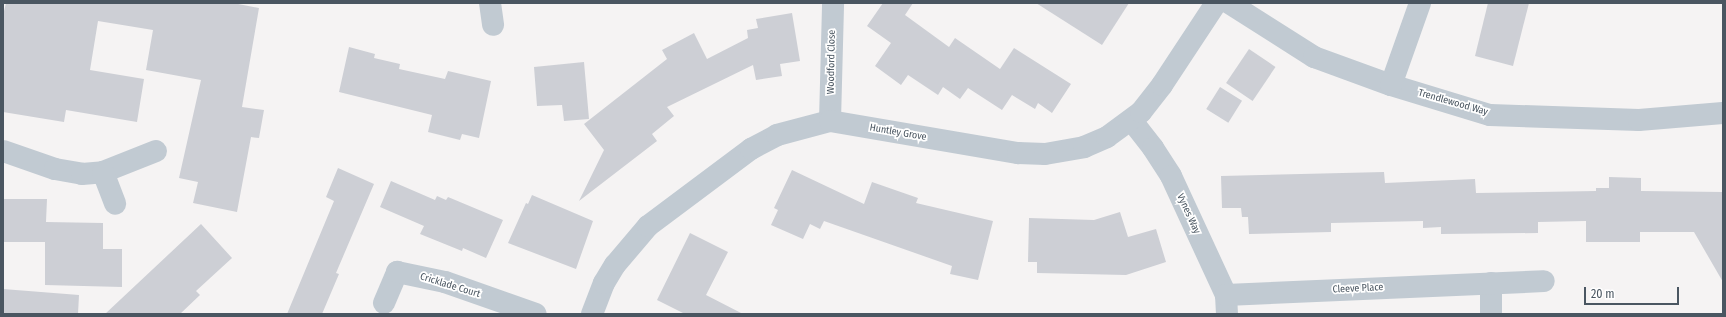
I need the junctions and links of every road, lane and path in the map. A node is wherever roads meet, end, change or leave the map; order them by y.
1 (490, 3) edge
2 (833, 3) edge
3 (1216, 3) edge
4 (1229, 3) edge
5 (1420, 3) edge
6 (493, 25) dead end
7 (1391, 85) junction
8 (1723, 113) edge
9 (830, 121) junction
10 (1132, 121) junction
11 (3, 151) edge
12 (156, 151) dead end
13 (103, 172) junction
14 (115, 204) dead end
15 (1544, 281) dead end
16 (1491, 283) junction
17 (384, 303) dead end
18 (1227, 305) edge
19 (536, 314) edge
20 (592, 314) edge
21 (1492, 314) edge

1 - 6 street
2 - 9 street, Woodford Close
3 - 10 street, Huntley Grove
4 - 7 street, Trendlewood Way
5 - 7 street
7 - 8 street, Trendlewood Way
9 - 10 street, Huntley Grove
9 - 20 street, Huntley Grove
10 - 18 street, Vynes Way
11 - 13 street
12 - 13 street
13 - 14 street
15 - 16 street, Cleeve Place
16 - 18 street, Cleeve Place
16 - 21 street
17 - 19 street, Cricklade Court

